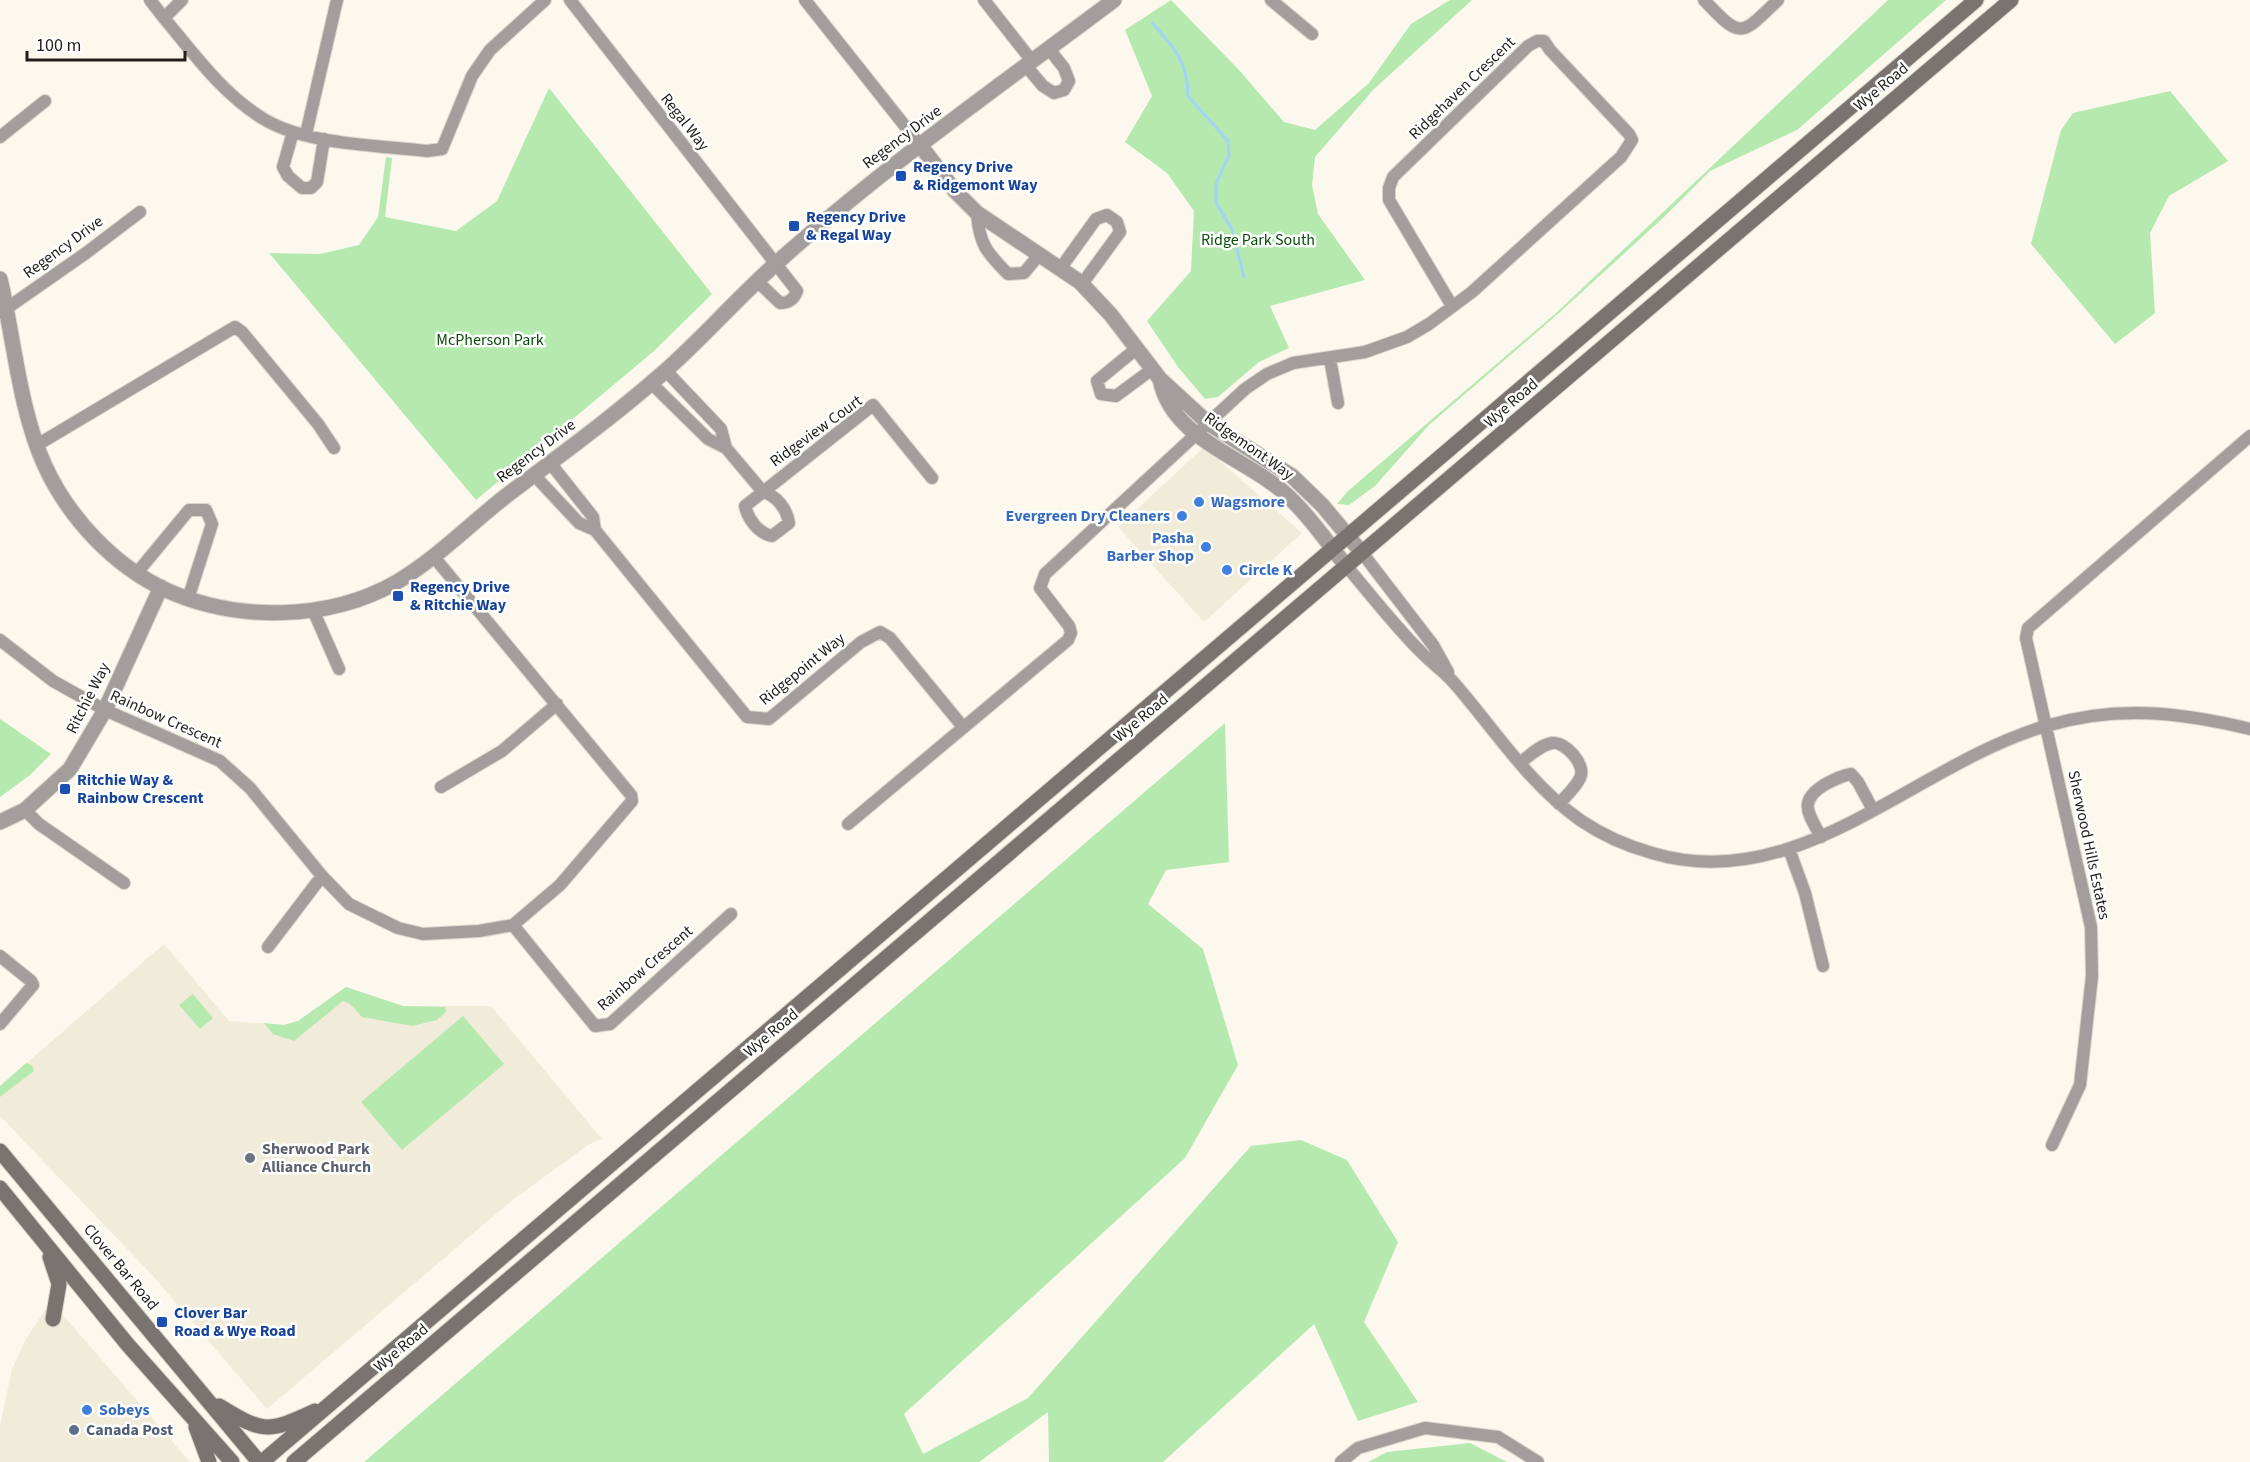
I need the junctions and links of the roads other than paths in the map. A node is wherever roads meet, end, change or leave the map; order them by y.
1 (150, 0) edge
2 (182, 0) edge
3 (337, 0) edge
4 (545, 0) edge
5 (570, 0) edge
6 (806, 0) edge
7 (984, 0) edge
8 (1114, 0) edge
9 (1272, 0) edge
10 (1704, 0) edge
11 (1778, 0) edge
12 (1977, 0) edge
13 (2011, 0) edge
14 (164, 18) junction
15 (1312, 34) dead end
16 (1049, 49) junction
17 (1029, 64) junction
18 (45, 101) dead end
19 (300, 133) junction
20 (0, 137) edge
21 (324, 139) junction
22 (920, 145) junction
23 (140, 212) dead end
24 (977, 213) junction
25 (1039, 255) junction
26 (776, 264) junction
27 (1060, 269) junction
28 (0, 279) edge
29 (758, 282) junction
30 (1082, 284) junction
31 (1452, 306) junction
32 (3, 312) edge
33 (1136, 349) junction
34 (1330, 358) junction
35 (666, 371) junction
36 (1156, 374) junction
37 (651, 383) junction
38 (1338, 403) dead end
39 (1203, 428) junction
40 (2250, 436) edge
41 (37, 446) junction
42 (334, 448) dead end
43 (726, 448) junction
44 (551, 464) junction
45 (535, 476) junction
46 (932, 478) dead end
47 (595, 530) junction
48 (1348, 536) junction
49 (1332, 549) junction
50 (1363, 554) junction
51 (434, 557) junction
52 (1347, 567) junction
53 (136, 574) junction
54 (160, 587) junction
55 (188, 599) junction
56 (313, 610) junction
57 (0, 640) edge
58 (339, 669) dead end
59 (1453, 681) junction
60 (557, 704) junction
61 (105, 710) junction
62 (2045, 726) junction
63 (963, 727) junction
64 (2250, 729) edge
65 (1520, 763) junction
66 (441, 788) dead end
67 (1559, 804) junction
68 (25, 810) junction
69 (1873, 810) junction
70 (0, 822) edge
71 (848, 824) dead end
72 (1821, 837) junction
73 (1789, 849) junction
74 (322, 876) junction
75 (124, 883) dead end
76 (731, 914) dead end
77 (513, 926) junction
78 (268, 947) dead end
79 (0, 956) edge
80 (1823, 966) dead end
81 (0, 1024) edge
82 (2052, 1145) dead end
83 (0, 1151) edge
84 (0, 1188) edge
85 (47, 1248) junction
86 (53, 1319) dead end
87 (210, 1401) junction
88 (331, 1403) junction
89 (192, 1416) junction
90 (321, 1439) junction
91 (209, 1462) edge
92 (232, 1462) edge
93 (260, 1462) edge
94 (294, 1462) edge
95 (308, 1462) edge
96 (1341, 1462) edge
97 (1538, 1462) edge

1 - 14 street
2 - 14 street
3 - 19 street
4 - 21 street
5 - 26 street, Regal Way
6 - 22 street
7 - 17 street
8 - 16 street, Regency Drive
9 - 15 street
10 - 11 street
12 - 48 main road, Wye Road
13 - 50 main road, Wye Road
14 - 19 street
16 - 17 street, Regency Drive
16 - 17 street
17 - 22 street, Regency Drive
18 - 20 street
19 - 21 street
19 - 21 street
22 - 24 street, Ridgemont Way
22 - 26 street, Regency Drive
23 - 32 street, Regency Drive
24 - 25 street, Ridgemont Way
24 - 25 street
25 - 27 street, Ridgemont Way
26 - 29 street, Regency Drive
26 - 29 street
27 - 30 street, Ridgemont Way
27 - 30 street
28 - 32 street, Regency Drive
29 - 35 street, Regency Drive
30 - 33 street, Ridgemont Way
31 - 31 street, Ridgehaven Crescent
31 - 34 street, Ridgehaven Crescent
32 - 41 street, Regency Drive
33 - 36 street, Ridgemont Way
33 - 36 street
34 - 38 street
34 - 39 street, Ridgehaven Crescent
35 - 37 street, Regency Drive
35 - 43 street, Ridgeview Court
36 - 39 street, Ridgemont Way
37 - 43 street, Ridgeview Court
37 - 44 street, Regency Drive
39 - 48 street, Ridgemont Way
39 - 49 street, Ridgemont Way
39 - 63 street
40 - 62 street, Sherwood Hills Estates
41 - 42 street
41 - 53 street, Regency Drive
43 - 46 street, Ridgeview Court
44 - 45 street, Regency Drive
44 - 47 street, Ridgepoint Way
45 - 47 street, Ridgepoint Way
45 - 51 street, Regency Drive
47 - 63 street, Ridgepoint Way
48 - 49 main road, Wye Road
48 - 50 street, Ridgemont Way
49 - 52 street, Ridgemont Way
49 - 88 main road, Wye Road
50 - 52 main road, Wye Road
50 - 59 street
51 - 56 street, Regency Drive
51 - 60 street
52 - 59 street
52 - 90 main road, Wye Road
53 - 54 street, Regency Drive
53 - 55 street
54 - 55 street, Regency Drive
54 - 61 street, Ritchie Way
55 - 56 street, Regency Drive
56 - 58 street
57 - 61 street, Rainbow Crescent
59 - 65 street
60 - 66 street
60 - 77 street
61 - 68 street, Ritchie Way
61 - 74 street, Rainbow Crescent
62 - 64 street
62 - 69 street
62 - 82 street, Sherwood Hills Estates
63 - 71 street
65 - 67 street
65 - 67 street
67 - 73 street
68 - 70 street, Ritchie Way
68 - 75 street
69 - 72 street
69 - 72 street
72 - 73 street
73 - 80 street
74 - 77 street, Rainbow Crescent
74 - 78 street
76 - 77 street, Rainbow Crescent
79 - 81 street
83 - 87 main road, Clover Bar Road
84 - 85 main road
85 - 86 main road
85 - 89 main road
87 - 88 main road
87 - 93 main road, Clover Bar Road
88 - 93 main road, Wye Road
89 - 91 main road
89 - 92 main road
90 - 94 main road, Wye Road
90 - 95 main road
96 - 97 street

